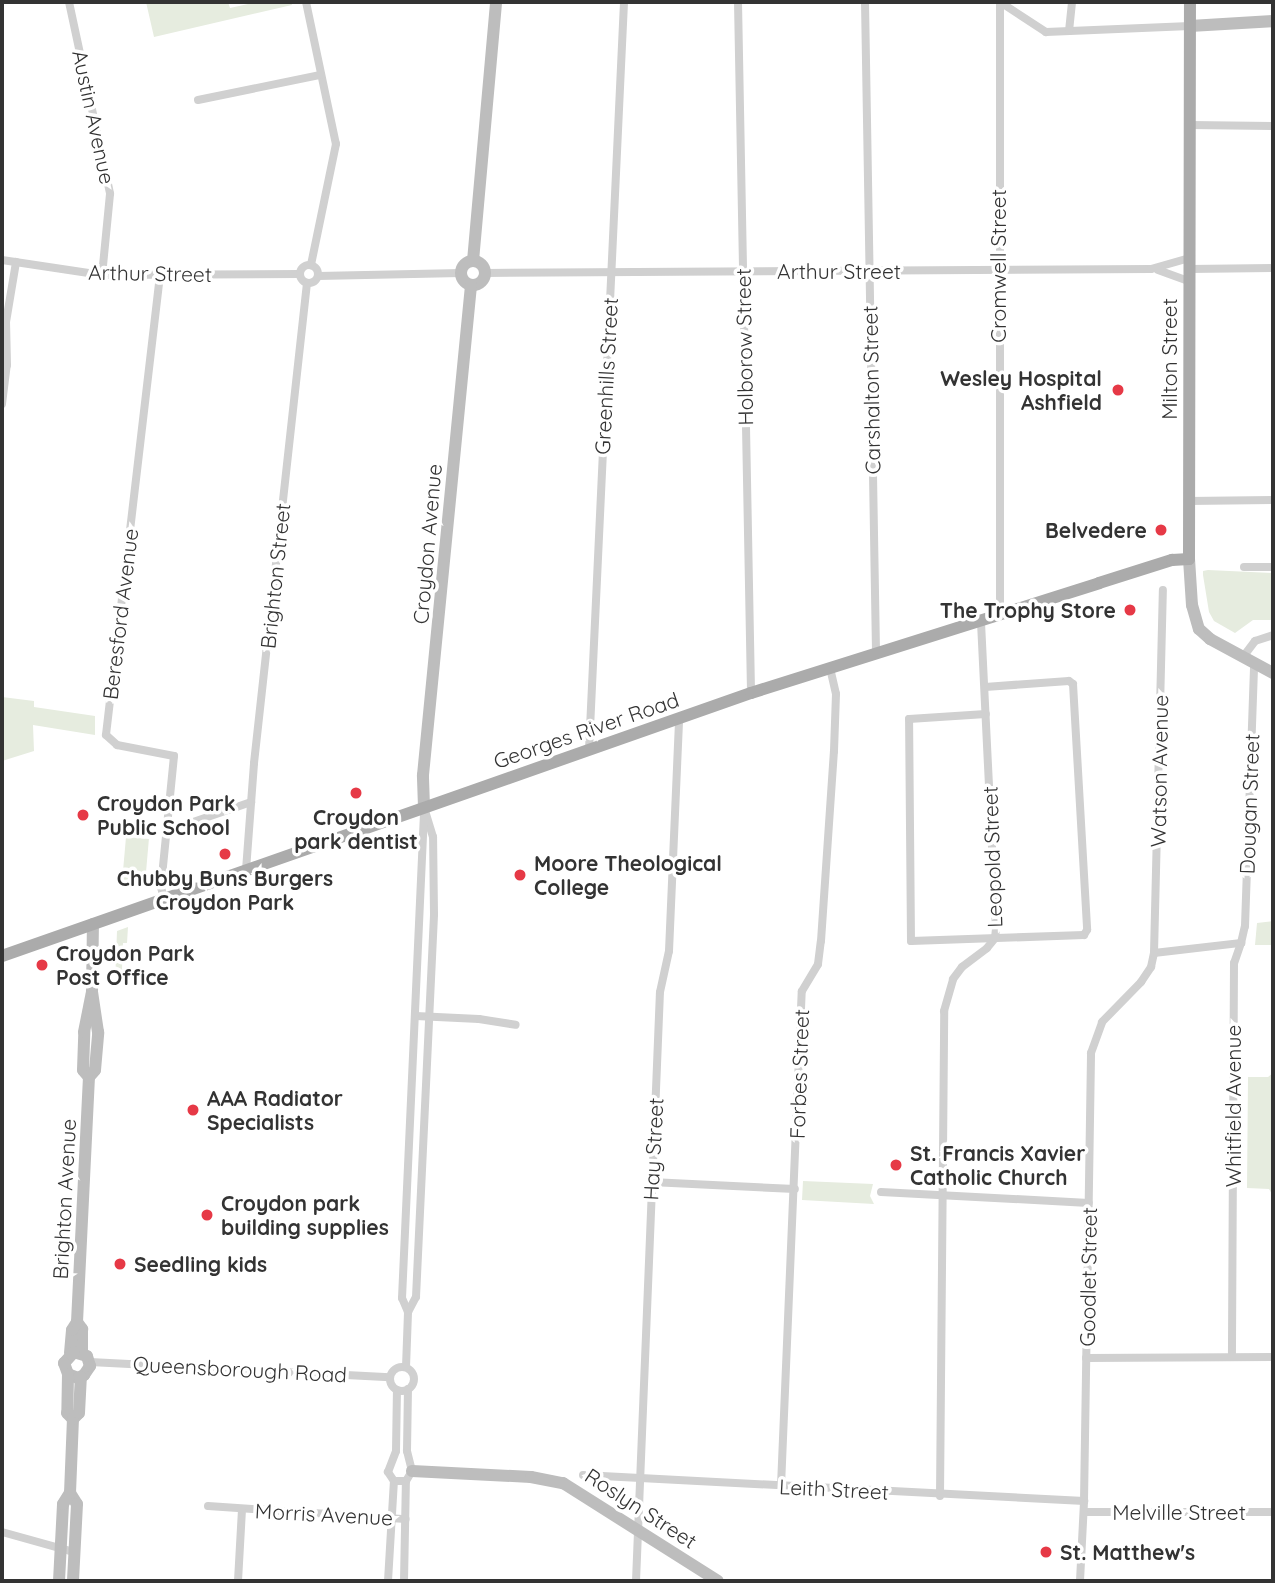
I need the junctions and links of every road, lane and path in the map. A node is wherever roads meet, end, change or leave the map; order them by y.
1 (69, 2) edge
2 (306, 2) edge
3 (496, 2) edge
4 (624, 2) edge
5 (738, 2) edge
6 (865, 2) edge
7 (1000, 2) edge
8 (1072, 2) edge
9 (1190, 2) edge
10 (1273, 21) edge
11 (1190, 26) junction
12 (1069, 31) junction
13 (320, 75) junction
14 (198, 100) dead end
15 (1189, 125) junction
16 (1273, 125) edge
17 (2, 260) edge
18 (473, 261) junction
19 (16, 262) junction
20 (311, 265) junction
21 (1273, 268) edge
22 (1151, 269) junction
23 (1189, 269) junction
24 (998, 270) junction
25 (743, 271) junction
26 (869, 271) junction
27 (611, 272) junction
28 (461, 273) junction
29 (485, 273) junction
30 (300, 274) junction
31 (102, 275) junction
32 (160, 275) junction
33 (318, 276) junction
34 (307, 283) junction
35 (471, 285) junction
36 (2, 404) edge
37 (1273, 500) edge
38 (1188, 501) junction
39 (1189, 559) junction
40 (1244, 567) dead end
41 (1273, 567) edge
42 (1163, 590) dead end
43 (999, 614) junction
44 (981, 620) junction
45 (1273, 635) edge
46 (876, 653) junction
47 (1248, 660) junction
48 (830, 667) junction
49 (1273, 673) edge
50 (985, 687) junction
51 (751, 693) junction
52 (986, 714) junction
53 (679, 718) junction
54 (589, 750) junction
55 (251, 802) junction
56 (424, 807) junction
57 (167, 831) junction
58 (246, 870) junction
59 (164, 899) junction
60 (93, 924) junction
61 (995, 938) junction
62 (1241, 943) junction
63 (1154, 953) junction
64 (2, 956) edge
65 (416, 1016) junction
66 (428, 1016) junction
67 (516, 1025) dead end
68 (651, 1182) junction
69 (794, 1189) junction
70 (408, 1192) junction
71 (881, 1192) dead end
72 (419, 1193) junction
73 (941, 1195) junction
74 (1089, 1203) junction
75 (408, 1312) junction
76 (81, 1356) junction
77 (1232, 1357) junction
78 (1273, 1357) edge
79 (1087, 1358) junction
80 (405, 1367) junction
81 (68, 1374) junction
82 (81, 1377) junction
83 (390, 1377) junction
84 (408, 1389) junction
85 (397, 1390) junction
86 (73, 1419) junction
87 (395, 1460) junction
88 (409, 1471) junction
89 (583, 1475) dead end
90 (639, 1478) junction
91 (394, 1481) junction
92 (782, 1486) junction
93 (940, 1496) junction
94 (1084, 1501) junction
95 (208, 1506) dead end
96 (242, 1510) junction
97 (1084, 1511) junction
98 (1273, 1512) edge
99 (391, 1518) junction
100 (406, 1520) junction
101 (638, 1529) junction
102 (2, 1532) edge
103 (67, 1551) junction
104 (59, 1581) edge
105 (73, 1581) edge
106 (238, 1581) edge
107 (388, 1581) edge
108 (404, 1581) edge
109 (636, 1581) edge
110 (718, 1581) edge
111 (1080, 1581) edge

1 - 31 street, Austin Avenue
2 - 13 street
3 - 18 street
4 - 27 street, Greenhills Street
5 - 25 street, Holborow Street
6 - 26 street, Carshalton Street
7 - 12 street
7 - 24 street, Cromwell Street
8 - 12 street
9 - 11 main road, Milton Street
10 - 11 street
11 - 12 street
11 - 15 main road, Milton Street
13 - 14 street
13 - 20 street
15 - 16 street
15 - 23 main road, Milton Street
17 - 19 street, Arthur Street
18 - 28 street
18 - 29 street
19 - 31 street, Arthur Street
19 - 36 street
20 - 30 street
20 - 33 street
21 - 23 street, Arthur Street
22 - 23 street, Arthur Street
22 - 23 street, Arthur Street
22 - 24 street, Arthur Street
23 - 38 main road, Milton Street
24 - 26 street, Arthur Street
24 - 43 street, Cromwell Street
25 - 26 street, Arthur Street
25 - 27 street, Arthur Street
25 - 51 street, Holborow Street
26 - 46 street, Carshalton Street
27 - 29 street, Arthur Street
27 - 54 street, Greenhills Street
28 - 33 street
28 - 35 street
29 - 35 street
30 - 32 street, Arthur Street
30 - 34 street
31 - 32 street, Arthur Street
32 - 57 street, Beresford Avenue
33 - 34 street
34 - 55 street, Brighton Street
35 - 56 street, Croydon Avenue
37 - 38 street
38 - 39 main road, Milton Street
39 - 43 main road, Georges River Road
39 - 47 street, Milton Street
40 - 41 street
42 - 63 street, Watson Avenue
43 - 44 main road, Georges River Road
44 - 46 main road, Georges River Road
44 - 50 street, Leopold Street
45 - 47 street
46 - 48 main road, Georges River Road
47 - 49 street, Milton Street
47 - 62 street, Dougan Street
48 - 51 main road, Georges River Road
48 - 69 street, Forbes Street
50 - 52 street, Leopold Street
50 - 61 street
51 - 53 main road, Georges River Road
52 - 61 street, Leopold Street
52 - 61 street
53 - 54 main road, Georges River Road
53 - 68 street, Hay Street
54 - 56 main road, Georges River Road
55 - 57 street
55 - 58 street, Brighton Street
56 - 58 main road, Georges River Road
56 - 65 street, Croydon Avenue
56 - 66 street, Croydon Avenue
57 - 59 street, Beresford Avenue
58 - 59 main road, Georges River Road
59 - 60 main road, Georges River Road
60 - 64 main road, Georges River Road
60 - 76 street, Brighton Avenue
61 - 73 street, Leopold Street
62 - 63 street
62 - 77 street, Whitfield Avenue
63 - 74 street, Goodlet Street
65 - 66 street
65 - 70 street, Croydon Avenue
66 - 67 street
66 - 72 street, Croydon Avenue
68 - 69 street
68 - 90 street, Hay Street
69 - 92 street, Forbes Street
70 - 72 street
70 - 75 street, Croydon Avenue
71 - 73 street
72 - 75 street, Croydon Avenue
73 - 74 street
73 - 93 street, Leopold Street
74 - 79 street, Goodlet Street
75 - 80 street, Croydon Avenue
76 - 81 street, Brighton Avenue
76 - 82 street
76 - 83 street, Queensborough Road
77 - 78 street
77 - 79 street
79 - 94 street, Goodlet Street
80 - 83 street
80 - 84 street
81 - 82 street
81 - 86 street
82 - 86 street
83 - 85 street
84 - 85 street
84 - 88 street
85 - 87 street
86 - 103 street
87 - 88 street
87 - 91 street
88 - 91 street
88 - 100 street
88 - 101 street, Roslyn Street
89 - 90 street, Leith Street
90 - 92 street, Leith Street
90 - 101 street, Hay Street
91 - 99 street
92 - 93 street, Leith Street
93 - 94 street, Leith Street
94 - 97 street, Goodlet Street
95 - 96 street, Morris Avenue
96 - 99 street, Morris Avenue
96 - 106 street, Morris Avenue
97 - 98 street, Melville Street
97 - 111 street, Goodlet Street
99 - 100 street, Morris Avenue
99 - 107 street
100 - 108 street
101 - 109 street, Hay Street
101 - 110 street, Roslyn Street
102 - 103 street
103 - 104 street
103 - 105 street

